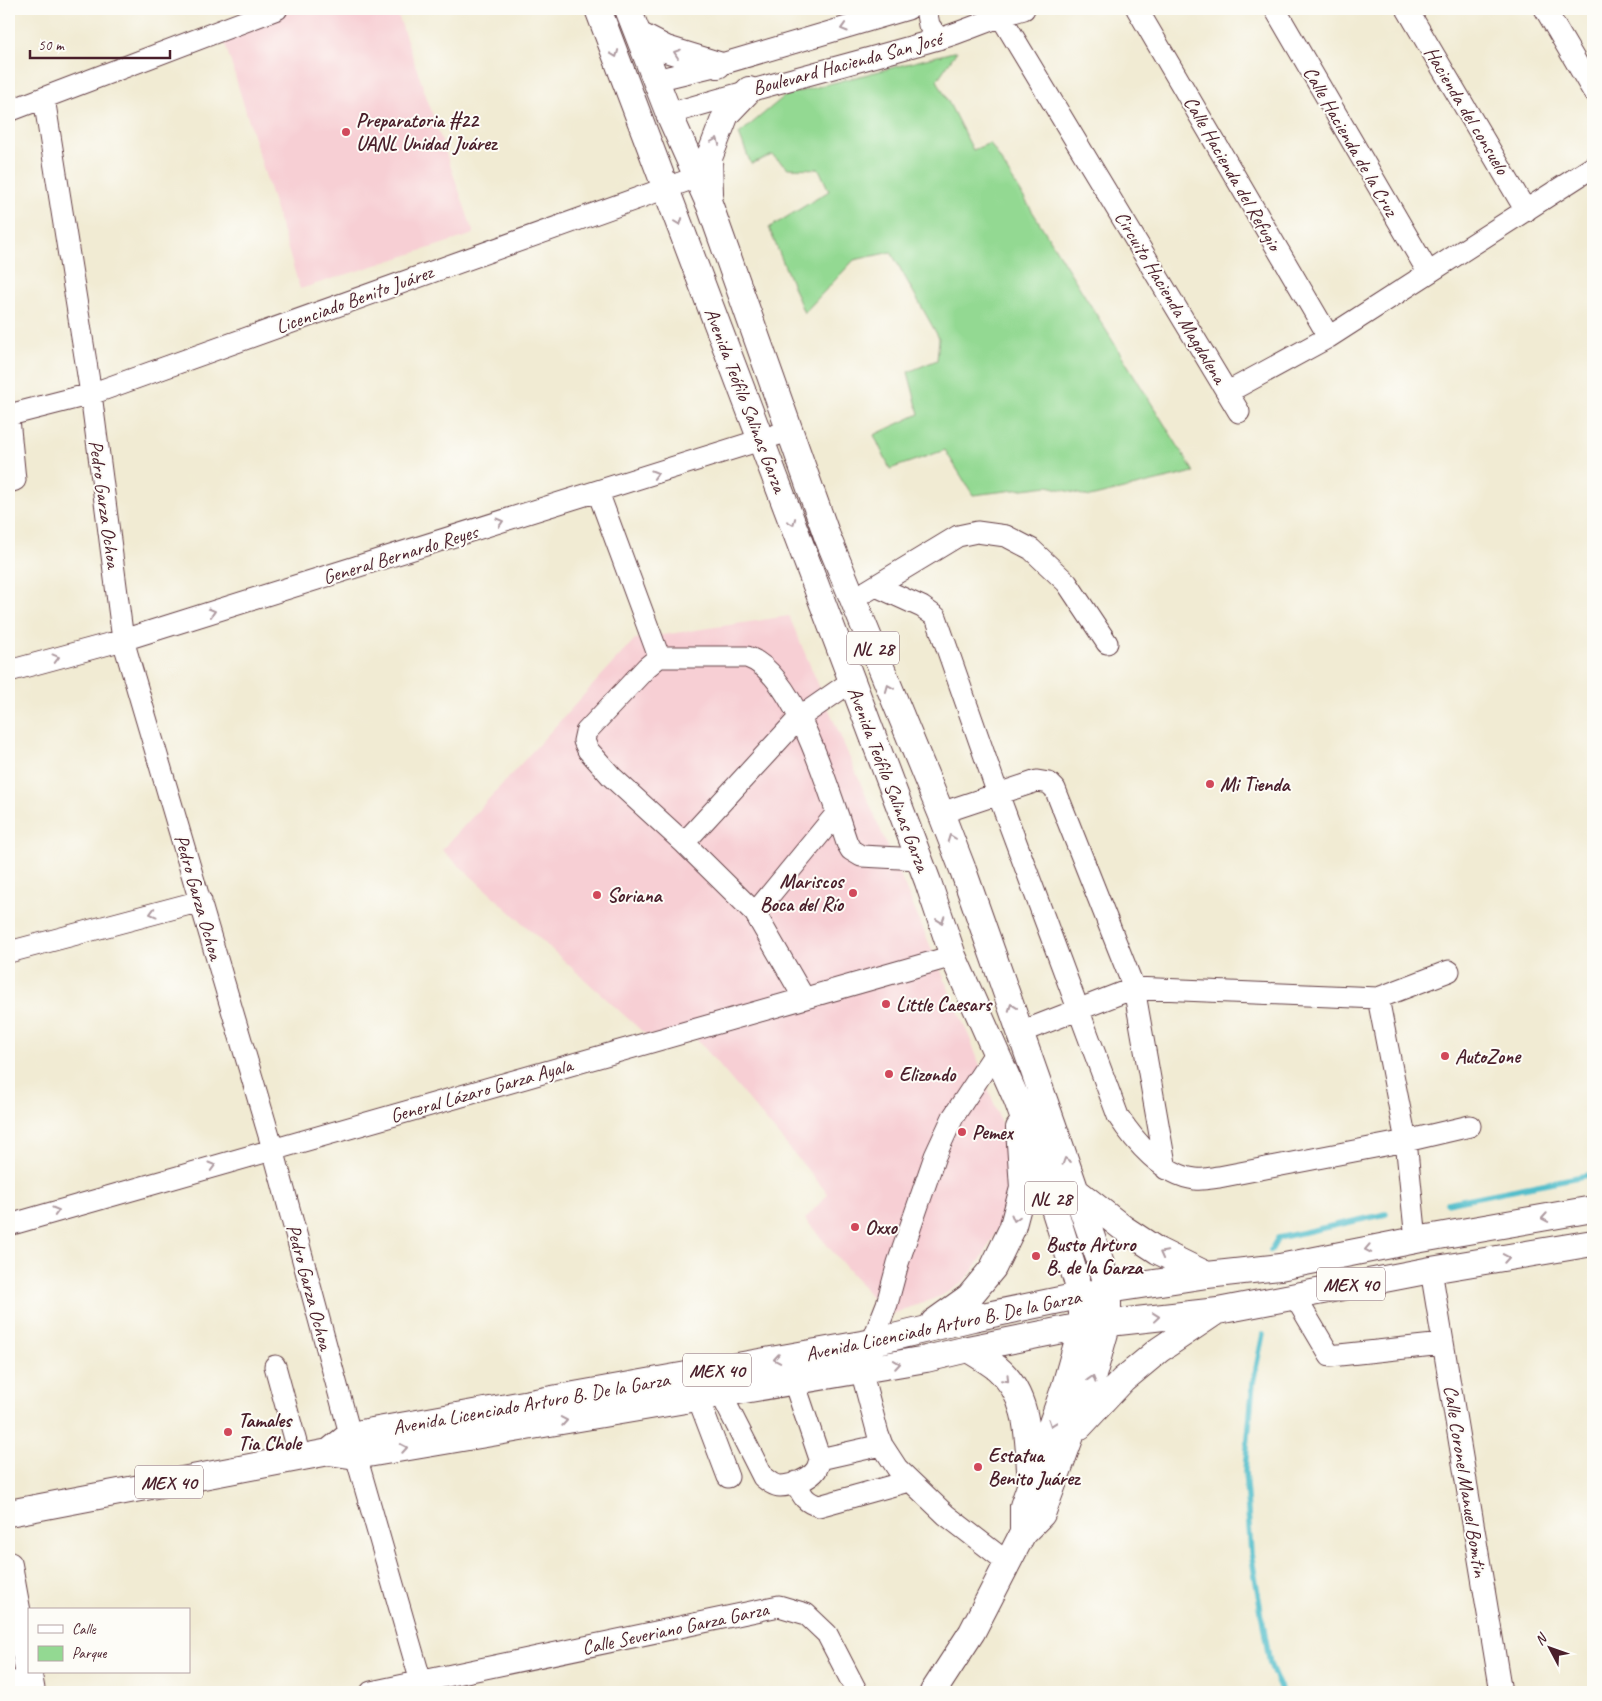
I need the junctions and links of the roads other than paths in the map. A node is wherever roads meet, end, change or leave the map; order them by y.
1 (277, 9) edge
2 (628, 9) edge
3 (908, 9) edge
4 (926, 9) edge
5 (1024, 9) edge
6 (1137, 9) edge
7 (1275, 9) edge
8 (1407, 9) edge
9 (1545, 9) edge
10 (596, 12) edge
11 (1000, 15) junction
12 (970, 19) edge
13 (639, 35) junction
14 (939, 39) junction
15 (718, 66) junction
16 (656, 80) junction
17 (750, 90) junction
18 (1593, 91) edge
19 (44, 98) junction
20 (9, 111) edge
21 (669, 114) junction
22 (1593, 167) edge
23 (697, 176) junction
24 (666, 187) junction
25 (710, 206) junction
26 (1526, 211) junction
27 (1428, 272) junction
28 (1329, 337) junction
29 (1228, 392) junction
30 (91, 394) junction
31 (1240, 412) dead end
32 (9, 417) edge
33 (789, 432) junction
34 (762, 440) junction
35 (9, 482) edge
36 (598, 492) junction
37 (876, 586) junction
38 (853, 600) junction
39 (123, 640) junction
40 (1107, 643) dead end
41 (659, 657) junction
42 (9, 671) edge
43 (852, 681) junction
44 (800, 716) junction
45 (998, 794) junction
46 (837, 813) junction
47 (941, 814) junction
48 (684, 843) junction
49 (923, 870) junction
50 (963, 870) junction
51 (201, 901) junction
52 (755, 913) junction
53 (9, 952) edge
54 (953, 956) junction
55 (1448, 970) dead end
56 (1134, 988) junction
57 (804, 998) junction
58 (1378, 998) junction
59 (1078, 1010) junction
60 (1021, 1032) junction
61 (996, 1052) junction
62 (1017, 1100) junction
63 (1470, 1126) dead end
64 (1406, 1141) junction
65 (273, 1149) junction
66 (1166, 1169) junction
67 (1076, 1191) junction
68 (1593, 1209) edge
69 (9, 1225) edge
70 (1416, 1240) junction
71 (1593, 1243) edge
72 (1466, 1265) junction
73 (1431, 1270) junction
74 (1207, 1275) junction
75 (1361, 1282) junction
76 (1108, 1290) junction
77 (1294, 1295) junction
78 (1082, 1296) junction
79 (1218, 1311) junction
80 (1108, 1322) junction
81 (1082, 1326) junction
82 (924, 1330) junction
83 (873, 1342) junction
84 (1444, 1344) junction
85 (968, 1349) junction
86 (275, 1366) dead end
87 (861, 1370) junction
88 (794, 1382) junction
89 (710, 1396) junction
90 (1072, 1434) junction
91 (882, 1445) junction
92 (353, 1446) junction
93 (300, 1457) junction
94 (820, 1459) junction
95 (728, 1477) dead end
96 (796, 1482) junction
97 (909, 1482) junction
98 (1031, 1482) junction
99 (9, 1513) edge
100 (1023, 1533) junction
101 (1008, 1563) junction
102 (9, 1565) edge
103 (28, 1670) edge
104 (29, 1674) edge
105 (421, 1682) junction
106 (9, 1683) edge
107 (10, 1692) edge
108 (32, 1692) edge
109 (371, 1692) edge
110 (857, 1692) edge
111 (933, 1692) edge
112 (1501, 1692) edge

1 - 19 street
2 - 13 main road, Avenida Teófilo Salinas Garza / NL 28
3 -> 15 street, Boulevard Hacienda San José
4 - 14 street
5 - 11 street, Boulevard Hacienda San José
6 - 28 street, Calle Hacienda del Refugio
7 - 27 street, Calle Hacienda de la Cruz
8 - 26 street, Hacienda del consuelo
9 - 18 street
10 -> 24 main road, Avenida Teófilo Salinas Garza / NL 28
11 - 12 street, Boulevard Hacienda San José
11 - 29 street, Circuito Hacienda Magdalena
12 - 14 street, Boulevard Hacienda San José
15 -> 13 main road
13 - 16 main road, Avenida Teófilo Salinas Garza / NL 28
14 - 17 street, Boulevard Hacienda San José
15 - 16 street, Boulevard Hacienda San José
16 - 21 main road, Avenida Teófilo Salinas Garza / NL 28
17 - 21 street, Boulevard Hacienda San José
25 -> 17 main road
19 - 20 street
19 - 30 street, Pedro Garza Ochoa
21 - 23 main road, Avenida Teófilo Salinas Garza / NL 28
22 - 26 street, Circuito Hacienda Magdalena
23 - 24 street, Licenciado Benito Juárez
23 - 25 main road, Avenida Teófilo Salinas Garza / NL 28
24 - 30 street, Licenciado Benito Juárez
24 -> 34 main road, Avenida Teófilo Salinas Garza / NL 28
25 - 33 main road, Avenida Teófilo Salinas Garza / NL 28
26 - 27 street, Circuito Hacienda Magdalena
27 - 28 street, Circuito Hacienda Magdalena
28 - 29 street, Circuito Hacienda Magdalena
29 - 31 street
30 - 32 street, Licenciado Benito Juárez
30 - 39 street, Pedro Garza Ochoa
32 - 35 street
33 - 34 street, General Bernardo Reyes
33 - 38 main road, Avenida Teófilo Salinas Garza / NL 28
36 -> 34 street, General Bernardo Reyes
34 -> 43 main road, Avenida Teófilo Salinas Garza / NL 28
39 -> 36 street, General Bernardo Reyes
36 - 41 street
37 - 38 street
37 - 40 street
37 - 45 street
47 -> 38 main road, Avenida Teófilo Salinas Garza / NL 28
42 -> 39 street, General Bernardo Reyes
39 - 51 street, Pedro Garza Ochoa
41 - 44 street
41 - 48 street
43 - 44 street
43 - 49 main road, Avenida Teófilo Salinas Garza / NL 28
44 - 46 street
44 - 48 street
45 - 47 street
45 - 56 street
45 - 59 street
46 - 49 street
46 - 52 street
50 -> 47 main road, Avenida Teófilo Salinas Garza / NL 28
48 - 52 street
49 - 50 main road
49 -> 54 main road, Avenida Teófilo Salinas Garza / NL 28
60 -> 50 main road, Avenida Teófilo Salinas Garza / NL 28
51 -> 53 street
51 - 65 street, Pedro Garza Ochoa
52 - 57 street
54 - 57 street, General Lázaro Garza Ayala
54 - 61 main road, Avenida Teófilo Salinas Garza / NL 28
55 - 58 street
56 - 58 street
56 - 59 street
56 - 66 street
57 - 65 street, General Lázaro Garza Ayala
58 - 64 street
59 - 60 street
59 - 66 street
67 -> 60 main road, Avenida Teófilo Salinas Garza / NL 28
61 - 62 main road, Avenida Teófilo Salinas Garza / NL 28
61 - 83 street
62 - 78 main road, Avenida Teófilo Salinas Garza / NL 28
62 -> 82 main road
63 - 64 street
64 - 66 street
64 - 70 street
69 -> 65 street, General Lázaro Garza Ayala
65 - 92 street, Pedro Garza Ochoa
74 -> 67 main road
67 - 76 main road, Avenida Teófilo Salinas Garza / NL 28
68 -> 70 main road, Avenida Licenciado Arturo B. De la Garza / MEX 40
70 - 72 main road
70 -> 74 main road, Avenida Licenciado Arturo B. De la Garza / MEX 40
70 - 75 main road
72 -> 71 main road, Avenida Licenciado Arturo B. De la Garza / MEX 40
72 - 73 main road, Avenida Licenciado Arturo B. De la Garza / MEX 40
73 - 75 main road, Avenida Licenciado Arturo B. De la Garza / MEX 40
73 - 84 street, Calle Coronel Manuel Bomtin
74 - 76 main road, Avenida Licenciado Arturo B. De la Garza / MEX 40
75 - 77 main road, Avenida Licenciado Arturo B. De la Garza / MEX 40
76 - 78 main road, Avenida Licenciado Arturo B. De la Garza / MEX 40
76 - 80 main road, Avenida Teófilo Salinas Garza / NL 28
77 - 79 main road, Avenida Licenciado Arturo B. De la Garza / MEX 40
77 - 84 street
78 - 81 main road, Avenida Teófilo Salinas Garza / NL 28
78 - 82 main road, Avenida Licenciado Arturo B. De la Garza / MEX 40
80 -> 79 main road, Avenida Licenciado Arturo B. De la Garza / MEX 40
79 - 90 main road
80 - 81 main road, Avenida Licenciado Arturo B. De la Garza / MEX 40
90 -> 80 main road, Avenida Teófilo Salinas Garza
81 - 85 main road, Avenida Licenciado Arturo B. De la Garza / MEX 40
81 -> 98 main road, Avenida Teófilo Salinas Garza
82 - 83 main road, Avenida Licenciado Arturo B. De la Garza / MEX 40
83 - 87 street
83 -> 92 main road, Avenida Licenciado Arturo B. De la Garza / MEX 40
84 - 112 street, Calle Coronel Manuel Bomtin
87 -> 85 main road, Avenida Licenciado Arturo B. De la Garza / MEX 40
85 -> 98 main road
86 - 93 street
87 - 88 main road, Avenida Licenciado Arturo B. De la Garza / MEX 40
87 - 91 street
88 - 89 main road, Avenida Licenciado Arturo B. De la Garza / MEX 40
88 - 94 street
92 -> 89 main road, Avenida Licenciado Arturo B. De la Garza / MEX 40
89 - 95 street
89 - 96 street
90 - 100 main road, Avenida Teófilo Salinas Garza
91 - 94 street
91 - 97 street
92 - 93 main road, Avenida Licenciado Arturo B. De la Garza / MEX 40
92 - 105 street, Pedro Garza Ochoa
93 - 99 main road, Avenida Licenciado Arturo B. De la Garza / MEX 40
94 - 96 street
96 - 97 street
97 - 101 street
98 - 100 main road, Avenida Teófilo Salinas Garza
100 - 101 main road
101 - 111 main road
102 - 103 main road
104 - 108 main road
105 - 109 street, Calle Severiano Garza Garza
105 - 110 street, Calle Severiano Garza Garza
106 - 107 main road

